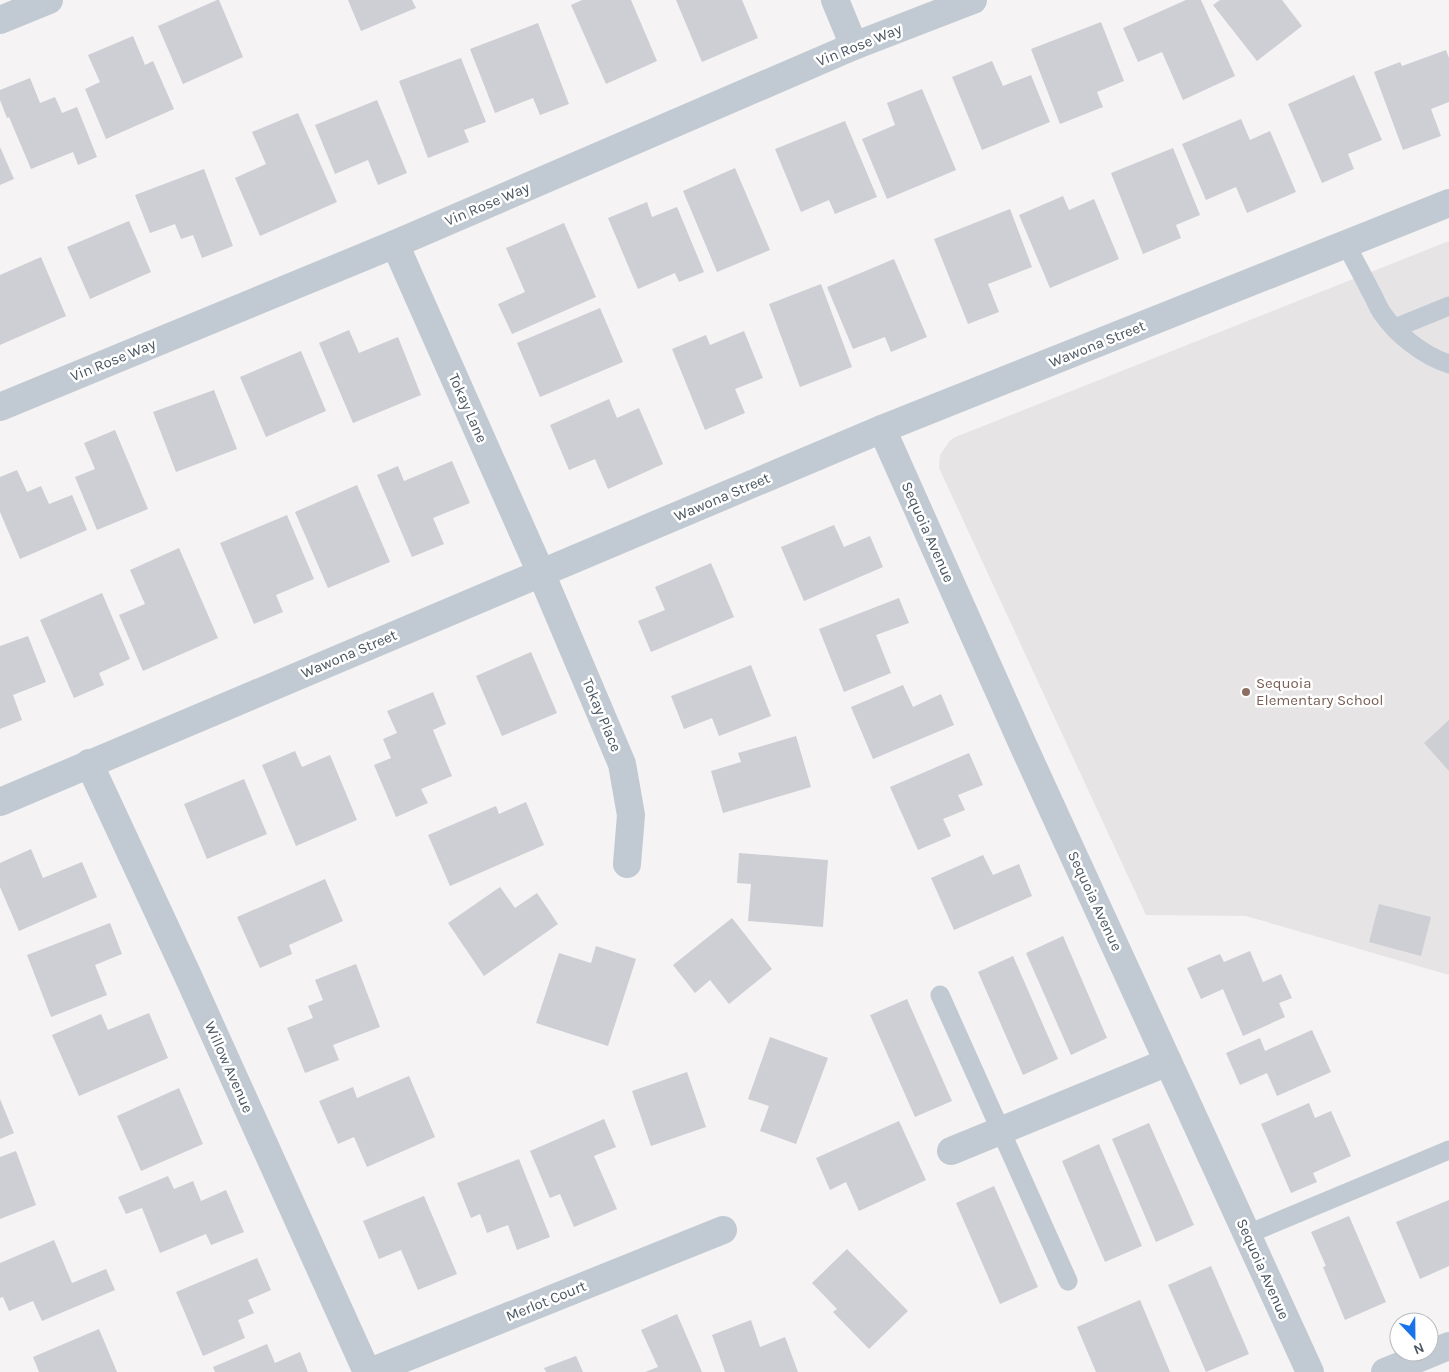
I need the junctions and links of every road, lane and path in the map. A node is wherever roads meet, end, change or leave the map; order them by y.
1 (49, 0) edge
2 (834, 0) edge
3 (973, 0) edge
4 (0, 20) edge
5 (854, 46) junction
6 (1449, 203) edge
7 (395, 244) junction
8 (1346, 244) junction
9 (1449, 306) edge
10 (1395, 328) junction
11 (1449, 364) edge
12 (0, 407) edge
13 (882, 430) junction
14 (541, 573) junction
15 (89, 764) junction
16 (0, 802) edge
17 (627, 864) dead end
18 (940, 995) dead end
19 (1168, 1062) junction
20 (1000, 1131) junction
21 (1449, 1150) edge
22 (950, 1151) dead end
23 (723, 1230) dead end
24 (1248, 1234) junction
25 (1068, 1281) dead end
26 (1449, 1346) edge
27 (368, 1372) edge
28 (1310, 1372) edge
29 (1385, 1372) edge

1 - 4 street
2 - 5 street
3 - 5 street, Vin Rose Way
5 - 7 street, Vin Rose Way
6 - 8 street, Wawona Street
7 - 12 street, Vin Rose Way
7 - 14 street, Tokay Lane
8 - 10 lane
8 - 13 street, Wawona Street
9 - 10 lane
10 - 11 lane
13 - 14 street, Wawona Street
13 - 19 street, Sequoia Avenue
14 - 15 street, Wawona Street
14 - 17 street, Tokay Place
15 - 16 street, Wawona Street
15 - 27 street, Willow Avenue
18 - 20 lane
19 - 20 street
19 - 24 street, Sequoia Avenue
20 - 22 street
20 - 25 lane
21 - 24 lane
23 - 27 street, Merlot Court
24 - 28 street, Sequoia Avenue
26 - 29 street

